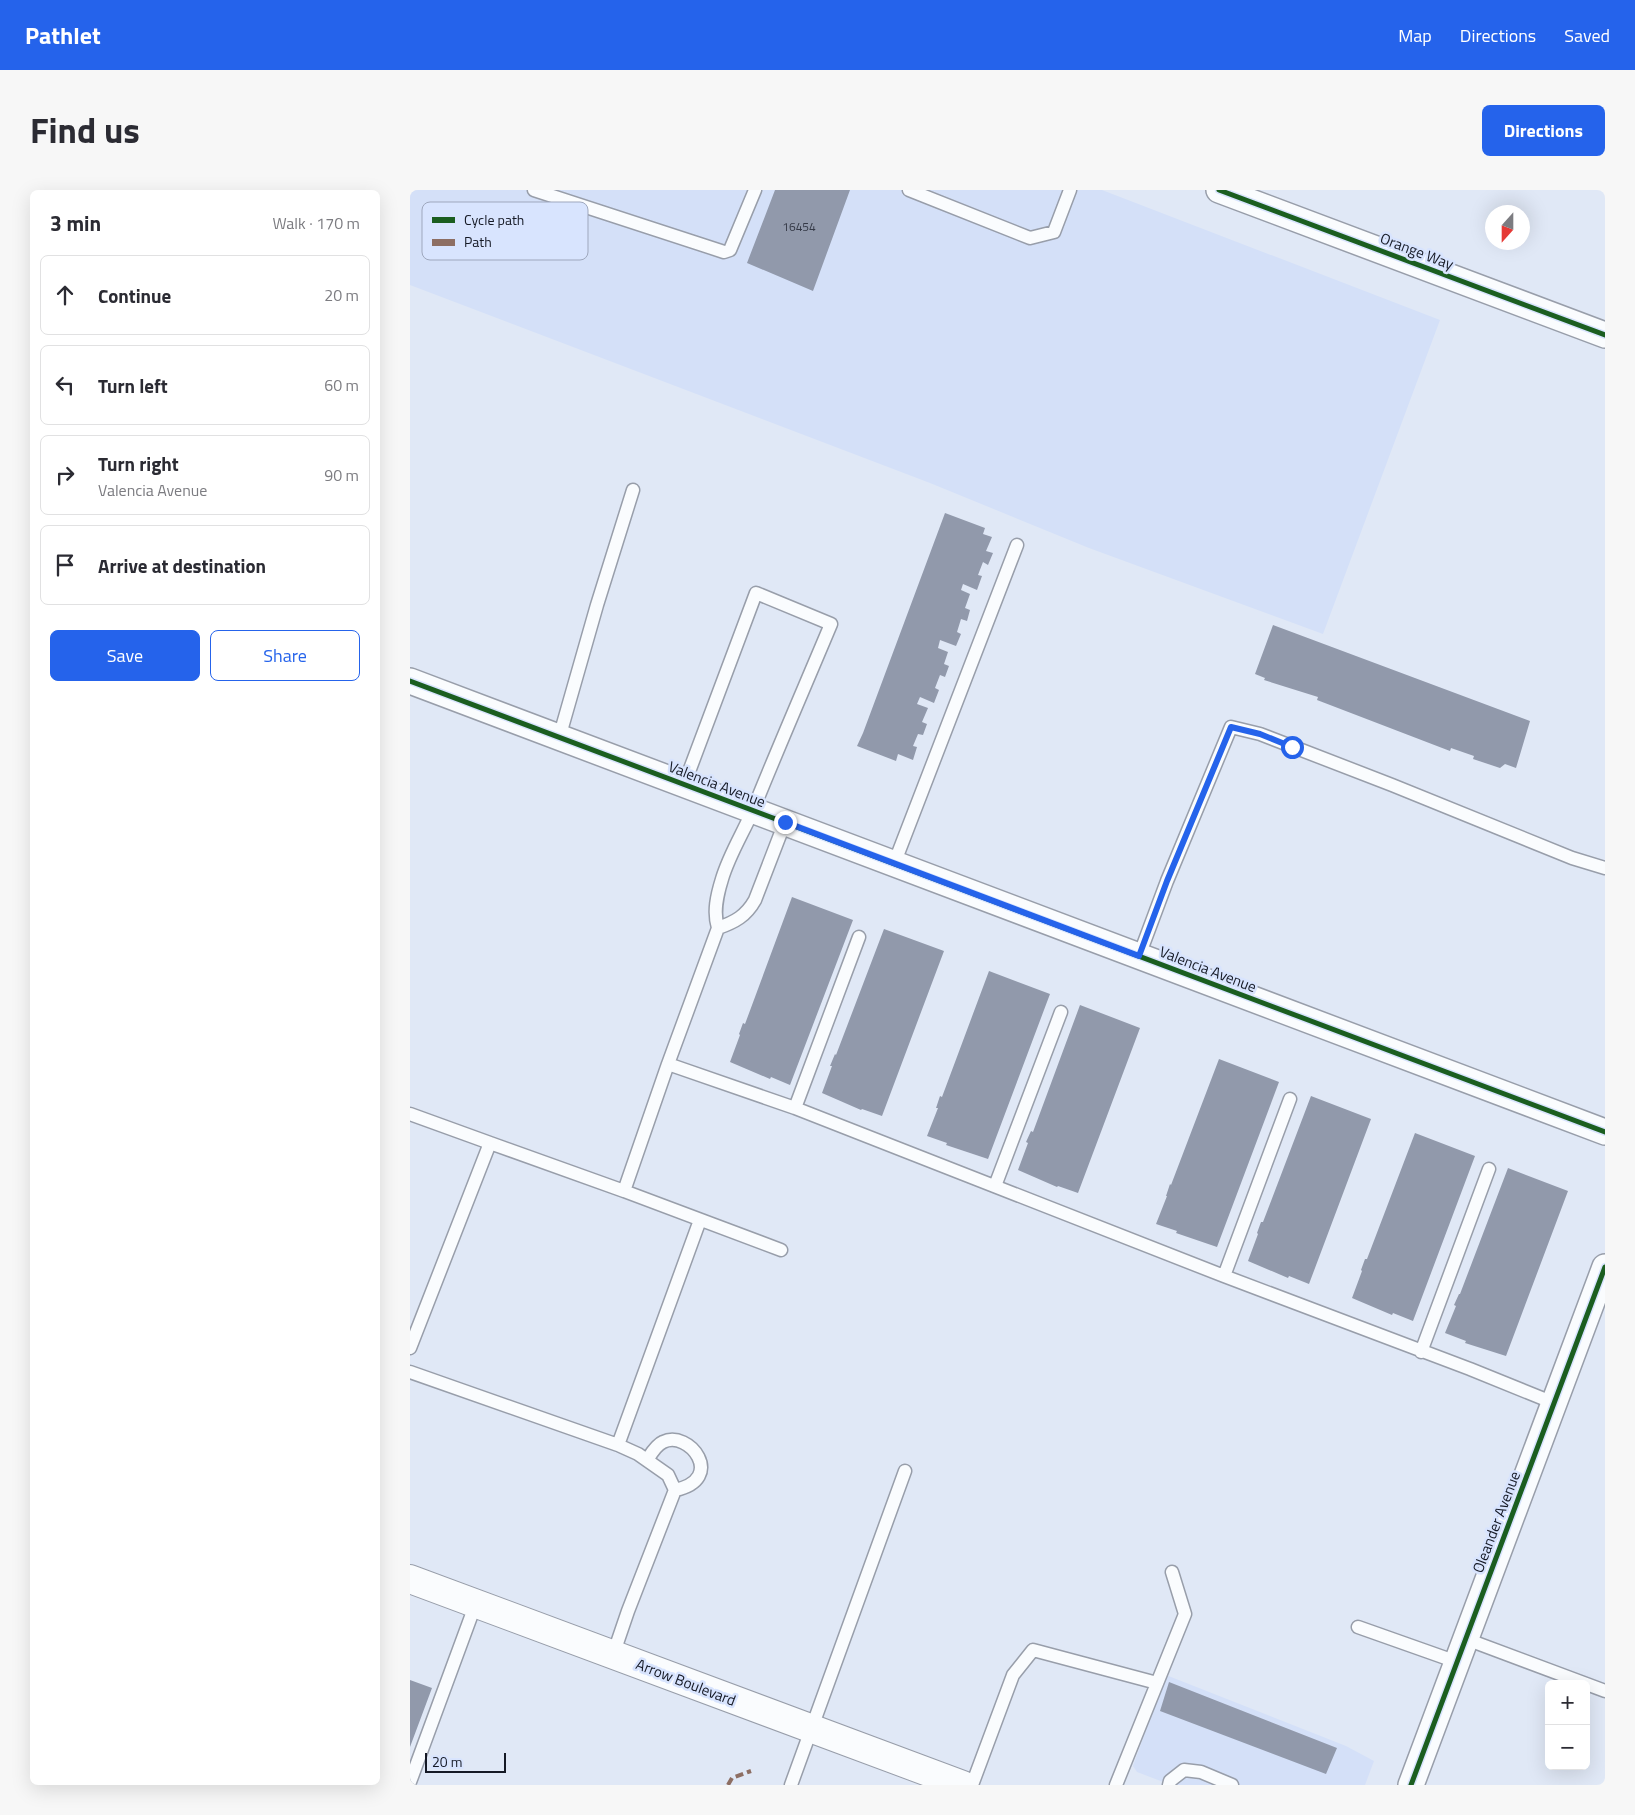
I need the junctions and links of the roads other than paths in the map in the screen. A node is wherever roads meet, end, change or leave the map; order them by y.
1 (534, 190) edge
2 (755, 190) edge
3 (910, 190) edge
4 (1070, 190) edge
5 (1219, 190) edge
6 (571, 202) edge
7 (588, 208) edge
8 (1605, 335) edge
9 (633, 490) dead end
10 (1017, 545) dead end
11 (410, 682) edge
12 (559, 738) junction
13 (684, 785) junction
14 (752, 811) junction
15 (785, 822) junction
16 (894, 864) junction
17 (1605, 868) edge
18 (718, 928) junction
19 (860, 937) dead end
20 (1139, 956) junction
21 (1061, 1012) dead end
22 (668, 1064) junction
23 (1290, 1099) dead end
24 (795, 1108) junction
25 (410, 1114) edge
26 (1605, 1132) edge
27 (490, 1143) junction
28 (1489, 1169) dead end
29 (995, 1186) junction
30 (624, 1191) junction
31 (700, 1220) junction
32 (781, 1250) dead end
33 (1605, 1267) edge
34 (1224, 1276) junction
35 (410, 1348) edge
36 (1421, 1352) junction
37 (410, 1372) edge
38 (1554, 1403) junction
39 (618, 1445) junction
40 (647, 1460) junction
41 (905, 1471) dead end
42 (675, 1490) junction
43 (1172, 1572) dead end
44 (410, 1579) edge
45 (476, 1603) junction
46 (1358, 1627) dead end
47 (1466, 1639) junction
48 (613, 1654) junction
49 (1457, 1662) junction
50 (1157, 1683) junction
51 (1605, 1690) edge
52 (811, 1729) junction
53 (410, 1782) edge
54 (791, 1785) edge
55 (963, 1785) edge
56 (972, 1785) edge
57 (1116, 1785) edge
58 (1169, 1785) edge
59 (1232, 1785) edge
60 (1411, 1785) edge

1 - 6 lane
2 - 7 lane
3 - 4 lane
5 - 8 street, Orange Way
9 - 12 lane
10 - 16 lane
11 - 12 street, Valencia Avenue
12 - 13 street, Valencia Avenue
13 - 14 street, Valencia Avenue
13 - 14 lane
14 - 15 street, Valencia Avenue
14 - 18 lane
15 - 16 street, Valencia Avenue
15 - 18 lane
16 - 20 street, Valencia Avenue
17 - 20 lane
18 - 22 lane
19 - 24 lane
20 - 26 street, Valencia Avenue
21 - 29 lane
22 - 24 lane
22 - 30 lane
23 - 34 lane
24 - 29 lane
25 - 27 lane
27 - 30 lane
27 - 35 lane
28 - 36 lane
29 - 34 lane
30 - 31 lane
31 - 32 lane
31 - 39 lane
33 - 38 street, Oleander Avenue
34 - 36 lane
36 - 38 lane
37 - 39 lane
38 - 47 street, Oleander Avenue
39 - 40 lane
40 - 42 lane
40 - 42 lane
41 - 52 lane
42 - 48 lane
43 - 50 lane
44 - 45 main road, Arrow Boulevard
45 - 48 main road, Arrow Boulevard
45 - 53 lane
46 - 49 lane
47 - 49 street, Oleander Avenue
47 - 51 lane
48 - 52 main road, Arrow Boulevard
49 - 60 street, Oleander Avenue
50 - 56 lane
50 - 57 lane
52 - 54 lane
52 - 55 main road, Arrow Boulevard
58 - 59 lane

